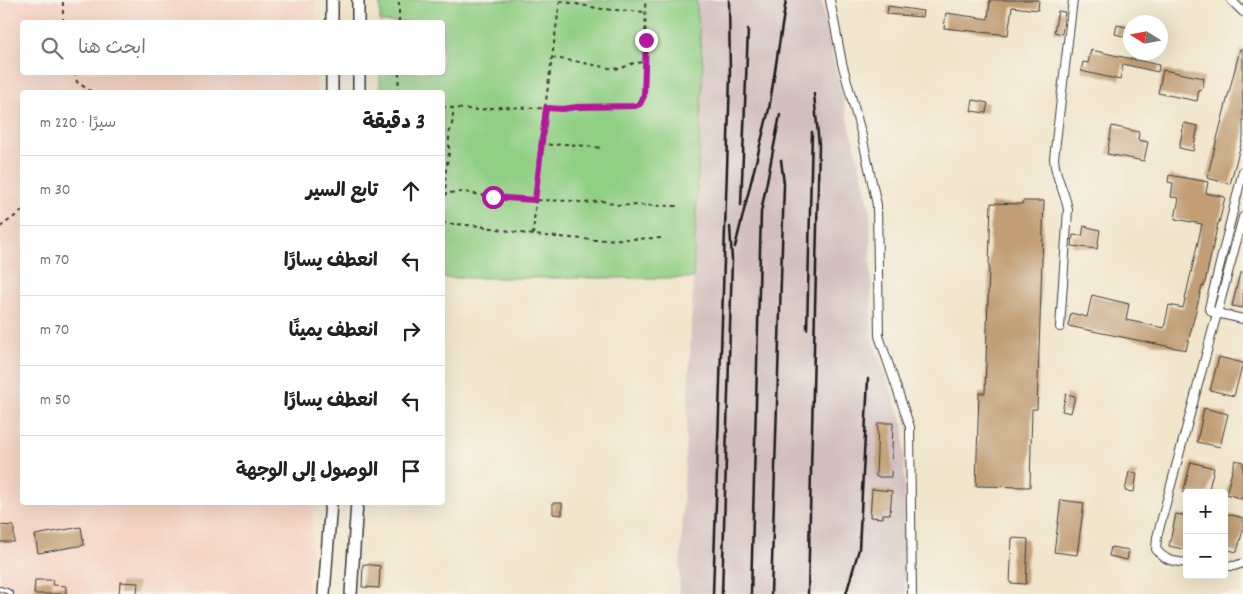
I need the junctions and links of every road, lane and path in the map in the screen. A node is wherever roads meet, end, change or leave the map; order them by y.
1 (63, 0) edge
2 (332, 0) edge
3 (358, 0) edge
4 (399, 0) edge
5 (560, 0) edge
6 (645, 0) edge
7 (830, 0) edge
8 (1073, 0) edge
9 (1231, 0) edge
10 (645, 12) junction
11 (1243, 12) edge
12 (63, 20) edge
13 (332, 20) edge
14 (358, 20) edge
15 (399, 20) edge
16 (552, 58) junction
17 (645, 62) junction
18 (75, 75) edge
19 (332, 75) edge
20 (359, 75) edge
21 (399, 75) edge
22 (89, 90) edge
23 (332, 90) edge
24 (359, 90) edge
25 (398, 90) edge
26 (445, 108) edge
27 (546, 108) junction
28 (453, 109) junction
29 (540, 144) junction
30 (602, 148) dead end
31 (1243, 171) edge
32 (445, 175) edge
33 (445, 193) edge
34 (535, 200) junction
35 (678, 206) dead end
36 (20, 212) edge
37 (1243, 217) edge
38 (445, 223) edge
39 (0, 227) edge
40 (533, 235) junction
41 (661, 238) dead end
42 (1218, 313) junction
43 (1243, 319) edge
44 (1060, 327) dead end
45 (331, 505) edge
46 (357, 505) edge
47 (1183, 562) edge
48 (1243, 563) edge
49 (1228, 566) edge
50 (0, 589) edge
51 (11, 594) edge
52 (324, 594) edge
53 (351, 594) edge
54 (912, 594) edge

1 - 12 path
2 - 13 main road
3 - 14 main road
4 - 15 path
5 - 10 path
5 - 16 path
6 - 10 path
7 - 54 street
8 - 44 street
9 - 11 street
10 - 17 path
16 - 17 path
16 - 27 path
17 - 27 path
18 - 22 path
19 - 23 main road
20 - 24 main road
21 - 25 path
26 - 28 path
27 - 28 path
27 - 29 path
28 - 32 path
29 - 30 path
29 - 34 path
31 - 42 street
33 - 34 path
34 - 35 path
34 - 40 path
36 - 39 path
37 - 42 street
38 - 40 path
40 - 41 path
42 - 43 street
42 - 47 street
45 - 52 main road
46 - 53 main road
48 - 49 street
50 - 51 lane

